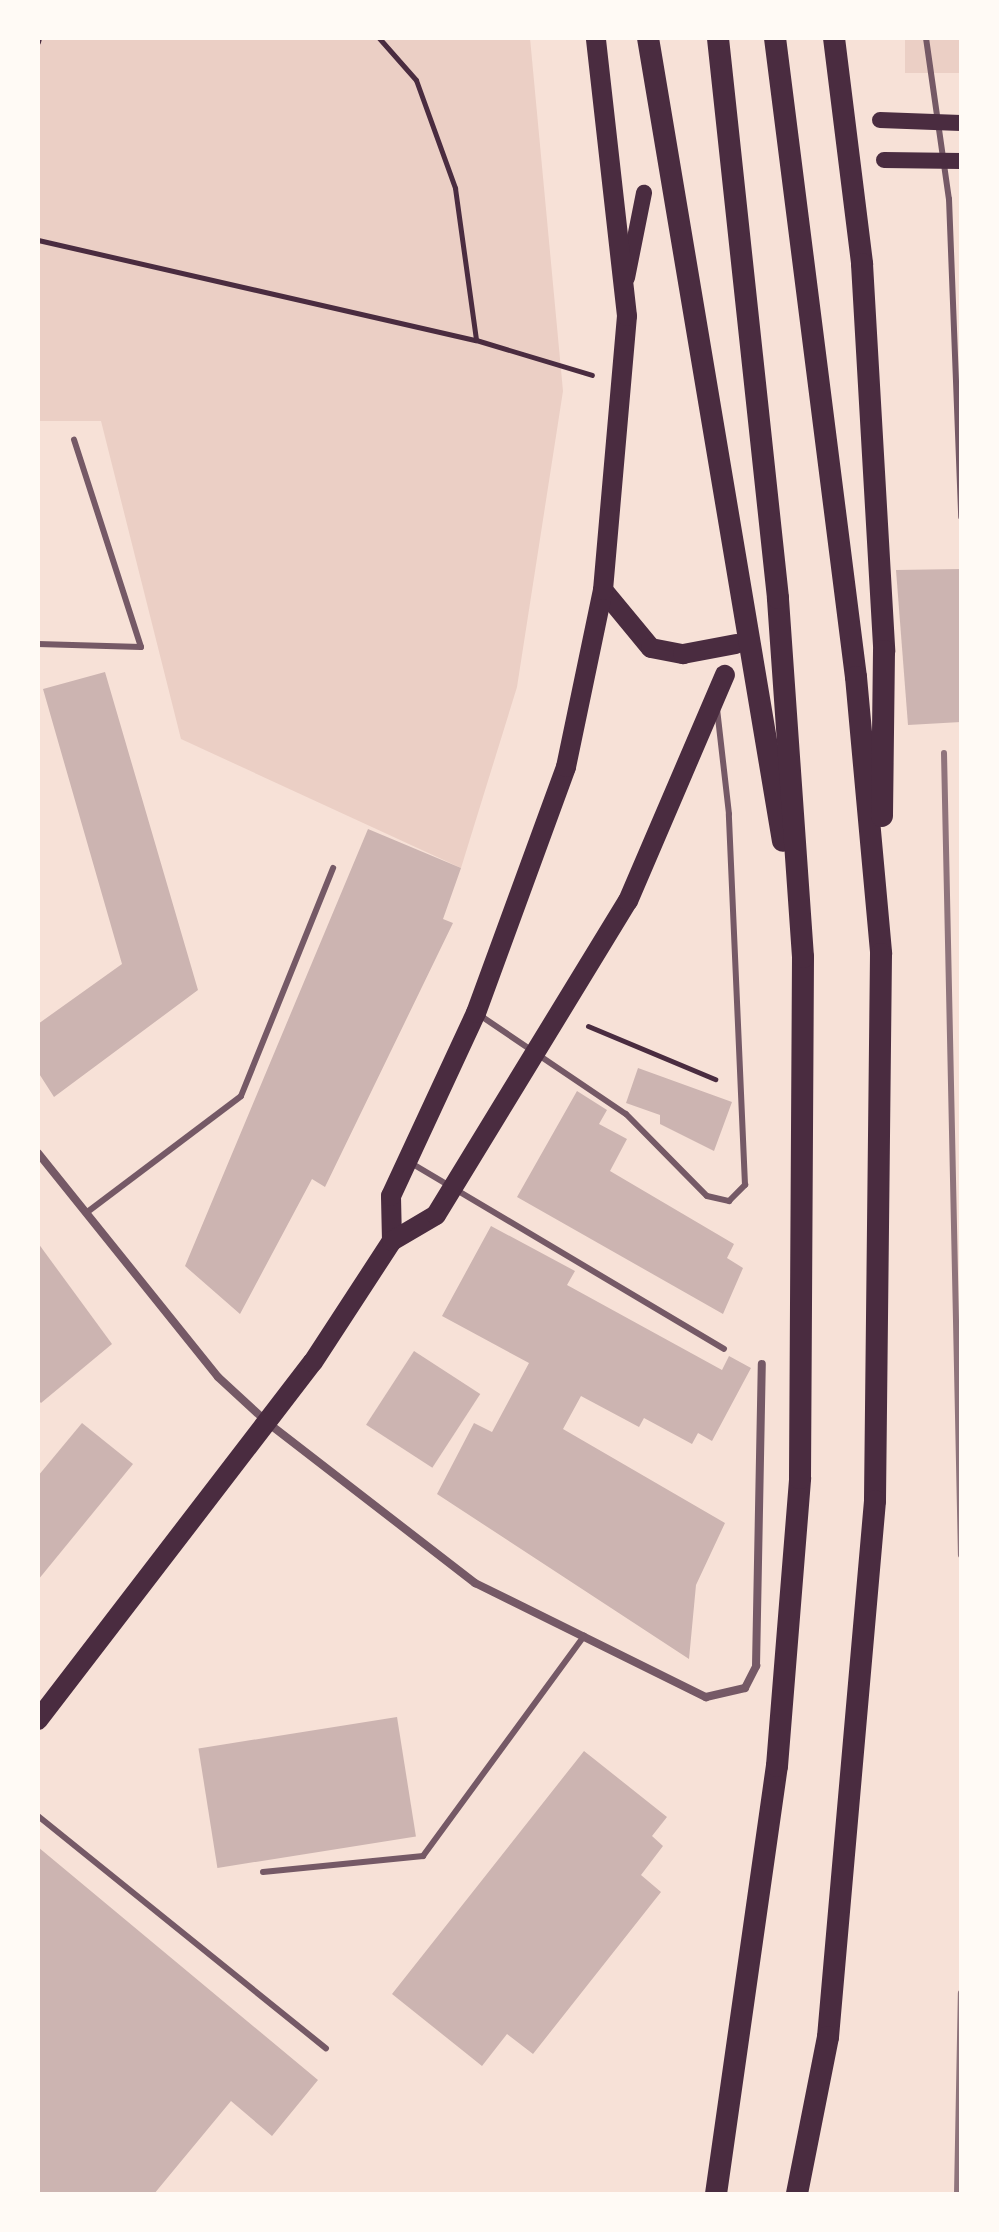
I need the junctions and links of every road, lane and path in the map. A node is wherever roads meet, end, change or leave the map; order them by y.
1 (379, 38) edge
2 (596, 38) edge
3 (648, 38) edge
4 (718, 38) edge
5 (775, 38) edge
6 (834, 38) edge
7 (926, 38) edge
8 (880, 120) dead end
9 (961, 123) edge
10 (884, 160) dead end
11 (961, 161) edge
12 (644, 193) dead end
13 (38, 240) edge
14 (627, 316) junction
15 (476, 340) junction
16 (623, 385) junction
17 (74, 440) dead end
18 (961, 517) edge
19 (603, 590) junction
20 (38, 644) edge
21 (736, 644) dead end
22 (725, 675) dead end
23 (716, 698) junction
24 (333, 868) dead end
25 (881, 954) junction
26 (803, 957) junction
27 (476, 1013) junction
28 (561, 1015) junction
29 (537, 1047) junction
30 (738, 1088) junction
31 (38, 1153) edge
32 (408, 1161) junction
33 (450, 1189) junction
34 (86, 1213) junction
35 (392, 1241) junction
36 (724, 1349) dead end
37 (762, 1364) dead end
38 (268, 1423) junction
39 (584, 1636) junction
40 (38, 1720) edge
41 (38, 1816) edge
42 (263, 1872) dead end
43 (326, 2048) dead end
44 (716, 2194) edge
45 (797, 2194) edge

1 - 15 path
2 - 14 main road
3 - 26 highway
4 - 26 highway
5 - 25 highway
6 - 25 highway
7 - 18 lane
8 - 9 main road
10 - 11 main road
12 - 14 main road
13 - 15 path
14 - 16 main road
15 - 16 path
16 - 19 main road
17 - 20 lane
19 - 21 main road
19 - 27 main road
22 - 23 main road
23 - 28 main road
23 - 30 lane
24 - 34 lane
25 - 45 highway
26 - 44 highway
27 - 29 lane
27 - 32 main road
28 - 29 main road
28 - 30 path
29 - 30 lane
29 - 33 main road
31 - 34 street
32 - 33 lane
32 - 35 main road
33 - 35 main road
33 - 36 lane
34 - 38 street
35 - 38 main road
37 - 39 street
38 - 39 street
38 - 40 main road
39 - 42 lane
41 - 43 lane

